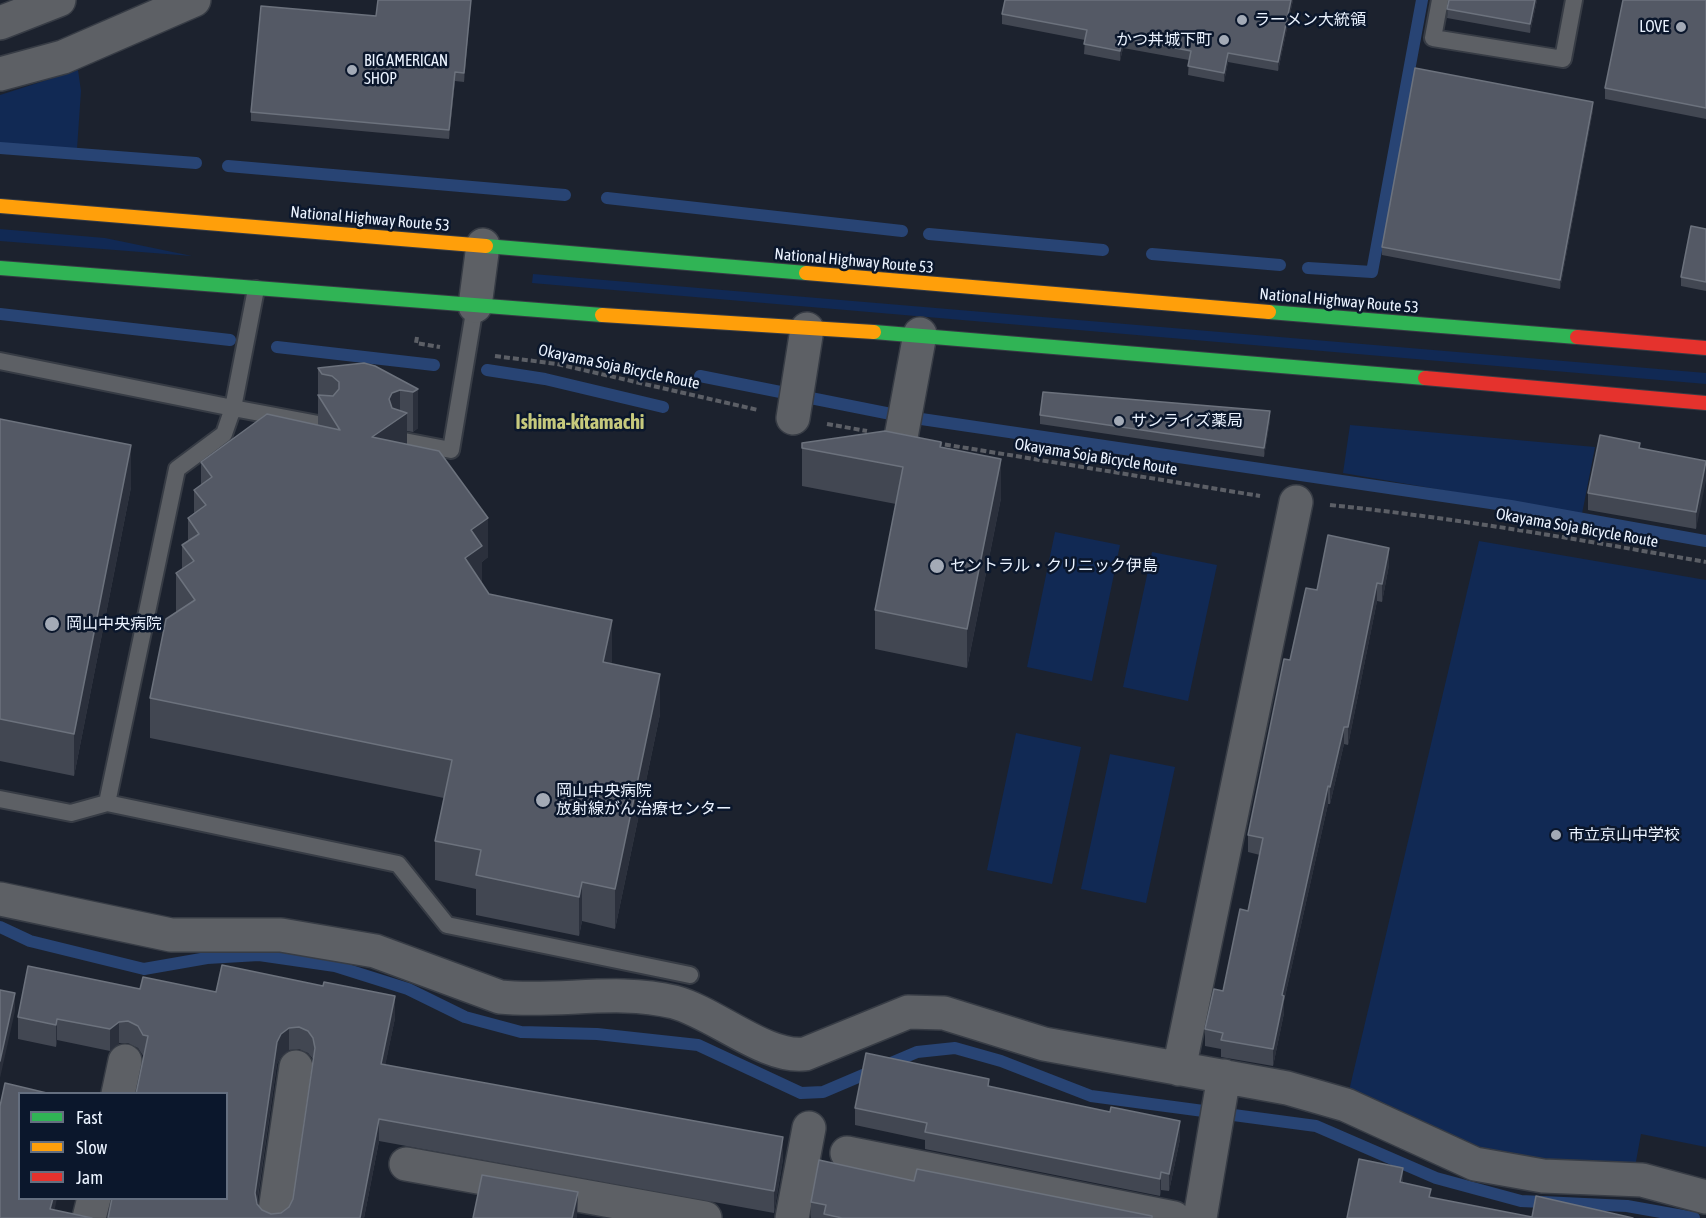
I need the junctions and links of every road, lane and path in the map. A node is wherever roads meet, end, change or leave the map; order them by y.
1 (59, 0) edge
2 (194, 0) edge
3 (1440, 0) edge
4 (1574, 0) edge
5 (0, 23) edge
6 (0, 74) edge
7 (0, 206) edge
8 (483, 245) junction
9 (0, 268) edge
10 (256, 289) junction
11 (475, 306) junction
12 (807, 329) junction
13 (920, 334) junction
14 (416, 343) dead end
15 (1706, 348) edge
16 (451, 349) dead end
17 (487, 355) dead end
18 (0, 361) edge
19 (795, 403) junction
20 (1706, 403) edge
21 (233, 408) junction
22 (904, 422) junction
23 (329, 426) edge
24 (399, 441) edge
25 (1296, 502) junction
26 (1706, 562) edge
27 (0, 799) edge
28 (107, 804) junction
29 (0, 898) edge
30 (690, 975) dead end
31 (125, 1062) dead end
32 (296, 1067) dead end
33 (1179, 1069) junction
34 (1223, 1081) junction
35 (118, 1092) edge
36 (809, 1128) dead end
37 (847, 1153) dead end
38 (406, 1164) dead end
39 (1706, 1197) edge
40 (94, 1200) edge
41 (89, 1218) edge
42 (274, 1218) edge
43 (705, 1218) edge
44 (792, 1218) edge
45 (1174, 1218) edge
46 (1200, 1218) edge

1 - 5 street
2 - 6 street
3 - 4 lane
7 - 8 highway, National Highway Route 53
8 - 11 street
8 - 15 highway, National Highway Route 53
9 - 10 highway
10 - 11 highway
10 - 21 lane
11 - 12 highway
11 - 24 lane
12 - 13 highway
12 - 19 street
13 - 20 highway
13 - 22 street
14 - 16 path
17 - 19 path, Okayama Soja Bicycle Route
18 - 21 lane
19 - 22 path, Okayama Soja Bicycle Route
21 - 23 lane
21 - 28 lane
22 - 25 path, Okayama Soja Bicycle Route
25 - 26 path, Okayama Soja Bicycle Route
25 - 33 street
27 - 28 lane
28 - 30 lane
29 - 33 street
31 - 35 street
32 - 42 street
33 - 34 street
34 - 39 street
34 - 46 street
36 - 44 street
37 - 45 street
38 - 43 street
40 - 41 street

